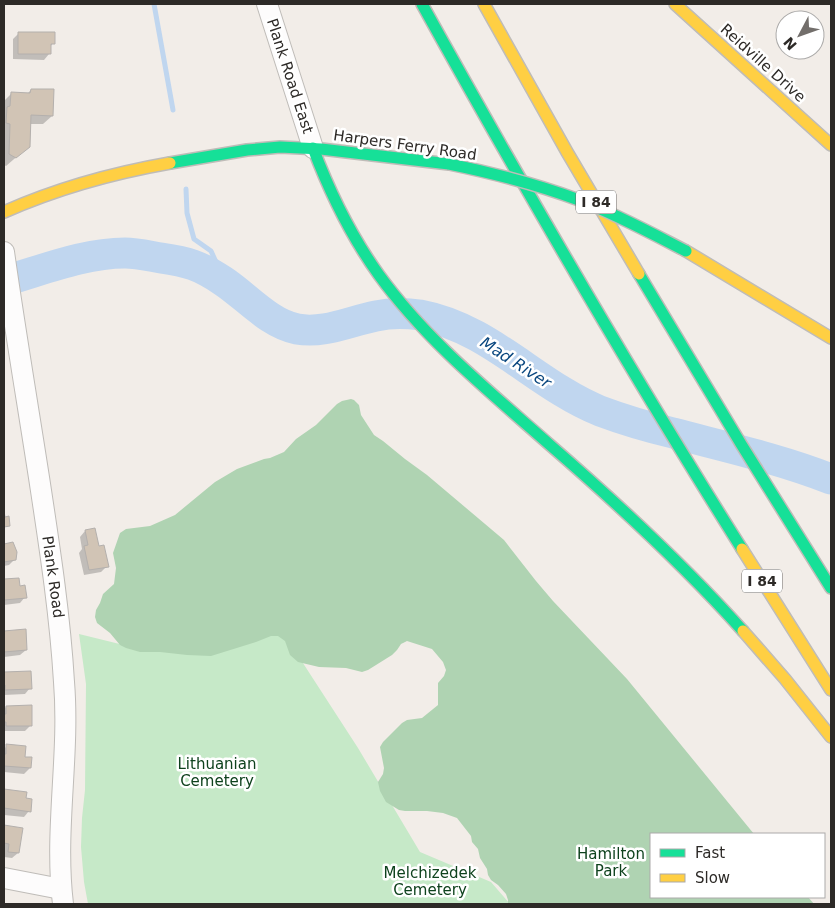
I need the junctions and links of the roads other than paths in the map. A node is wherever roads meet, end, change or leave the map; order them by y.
1 (267, 4) edge
2 (422, 4) edge
3 (484, 4) edge
4 (675, 4) edge
5 (831, 145) edge
6 (313, 148) junction
7 (4, 212) edge
8 (4, 257) edge
9 (10, 328) edge
10 (831, 338) edge
11 (831, 588) edge
12 (831, 690) edge
13 (831, 737) edge
14 (4, 878) edge
15 (62, 897) edge

1 - 6 street, Plank Road East
2 - 12 main road, I 84
3 - 11 main road, I 84
4 - 5 main road, Reidville Drive
6 - 7 main road, Harpers Ferry Road
6 - 10 main road, Harpers Ferry Road, bridge
6 - 13 main road
8 - 9 street, Plank Road
9 - 15 street, Plank Road
14 - 15 street

